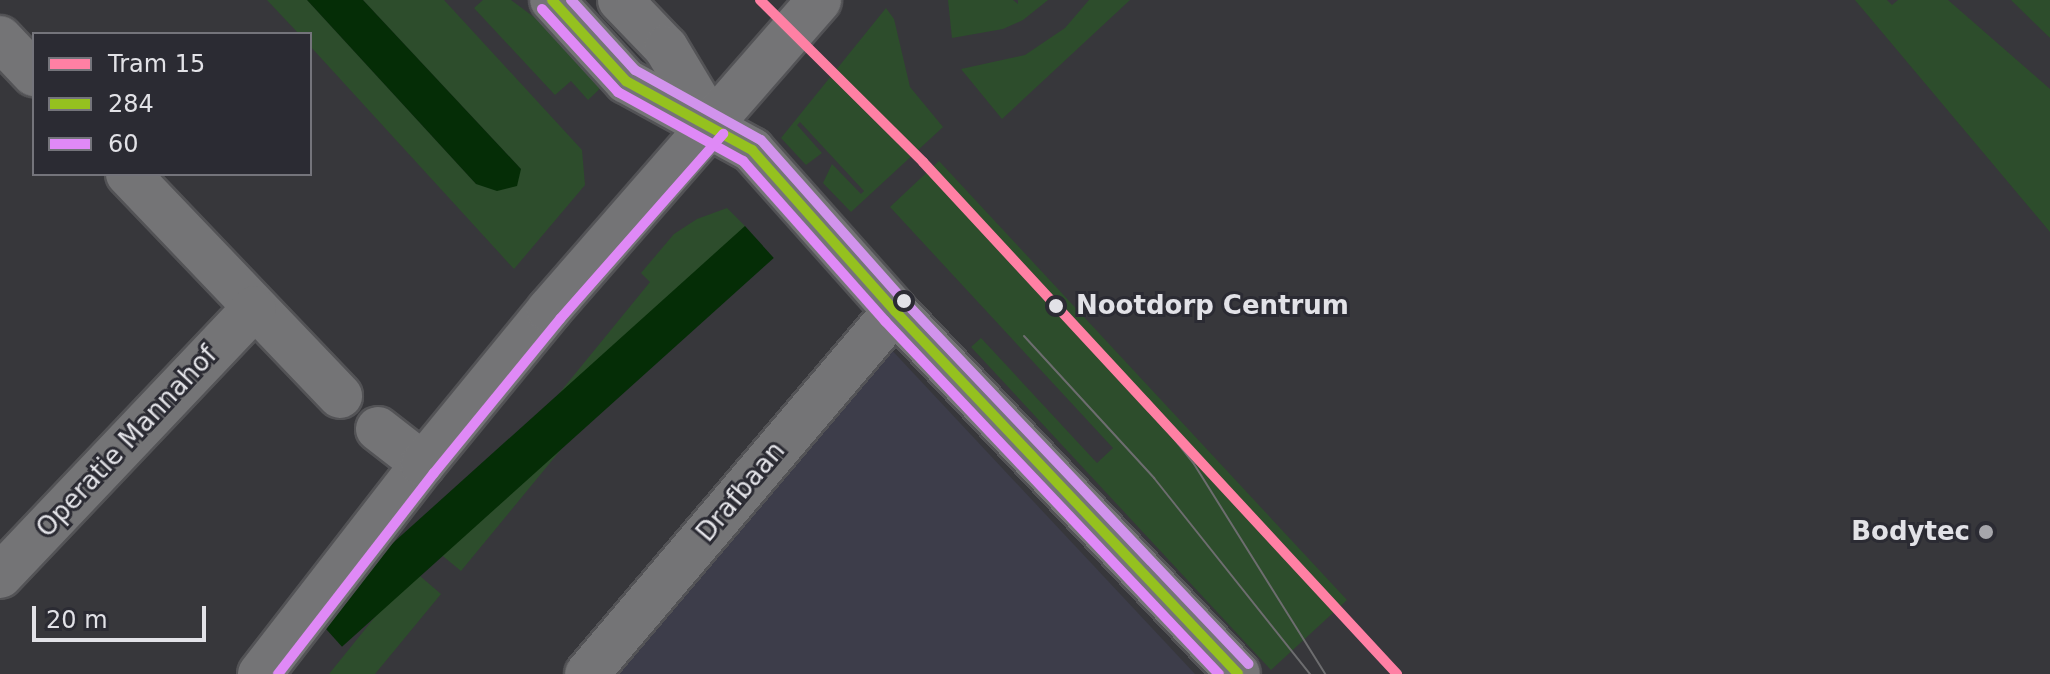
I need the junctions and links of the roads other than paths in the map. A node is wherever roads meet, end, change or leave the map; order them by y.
1 (552, 0) edge
2 (620, 0) edge
3 (819, 0) edge
4 (0, 38) edge
5 (32, 72) edge
6 (712, 125) junction
7 (130, 176) edge
8 (254, 308) junction
9 (895, 311) junction
10 (340, 396) dead end
11 (378, 429) dead end
12 (423, 464) junction
13 (0, 576) edge
14 (260, 674) edge
15 (587, 674) edge
16 (1238, 674) edge

1 - 6 street
2 - 6 street
3 - 6 street
4 - 5 street
6 - 9 street
6 - 12 street
7 - 8 street
8 - 10 street
8 - 13 street, Operatie Mannahof
9 - 15 street, Drafbaan
9 - 16 street
11 - 12 street
12 - 14 street

